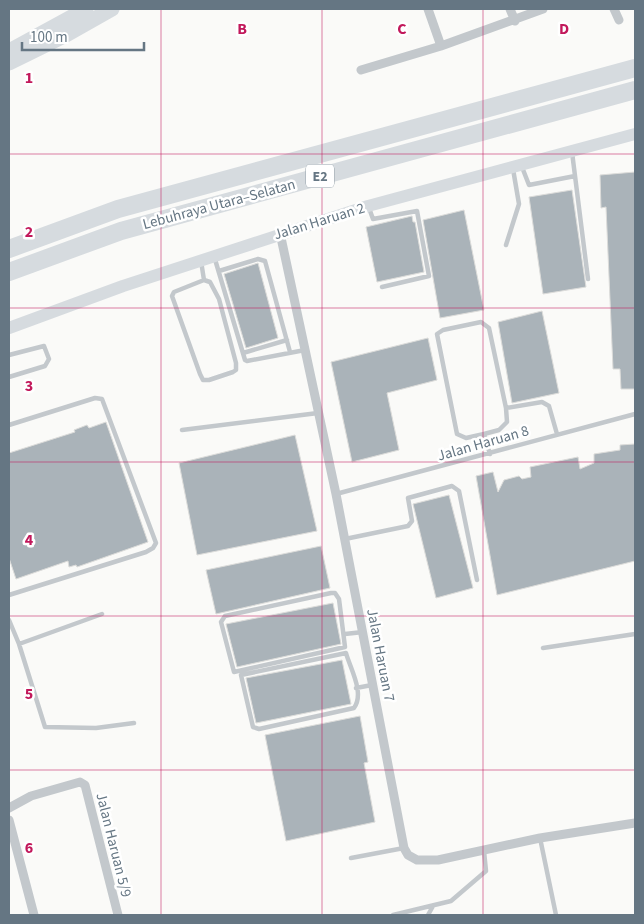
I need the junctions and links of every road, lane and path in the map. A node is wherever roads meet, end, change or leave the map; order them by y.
1 (86, 9) edge
2 (112, 9) edge
3 (428, 9) edge
4 (510, 9) edge
5 (543, 9) edge
6 (614, 9) edge
7 (618, 20) dead end
8 (514, 21) junction
9 (441, 46) junction
10 (9, 51) edge
11 (9, 63) edge
12 (635, 68) edge
13 (361, 70) dead end
14 (635, 90) edge
15 (635, 134) edge
16 (572, 150) junction
17 (517, 166) junction
18 (575, 176) junction
19 (368, 206) junction
20 (280, 233) junction
21 (506, 245) dead end
22 (9, 249) edge
23 (214, 255) junction
24 (201, 260) junction
25 (219, 271) junction
26 (9, 272) edge
27 (588, 279) dead end
28 (204, 280) junction
29 (382, 287) dead end
30 (9, 328) edge
31 (287, 340) junction
32 (305, 350) junction
33 (290, 352) junction
34 (243, 353) junction
35 (9, 355) edge
36 (9, 377) edge
37 (506, 408) junction
38 (318, 413) junction
39 (635, 414) edge
40 (9, 425) edge
41 (182, 430) dead end
42 (484, 434) junction
43 (557, 434) junction
44 (490, 454) junction
45 (336, 494) junction
46 (345, 539) junction
47 (477, 580) dead end
48 (9, 595) edge
49 (102, 614) dead end
50 (9, 620) edge
51 (363, 632) junction
52 (345, 634) junction
53 (635, 634) edge
54 (18, 644) junction
55 (543, 648) dead end
56 (373, 684) junction
57 (356, 688) junction
58 (134, 723) dead end
59 (9, 808) edge
60 (9, 820) edge
61 (635, 823) edge
62 (540, 838) junction
63 (404, 848) junction
64 (484, 851) junction
65 (351, 858) dead end
66 (433, 906) junction
67 (34, 915) edge
68 (118, 915) edge
69 (393, 915) edge
70 (428, 915) edge
71 (556, 915) edge

1 - 10 main road
2 - 11 main road
3 - 9 street
4 - 8 street
5 - 8 street
6 - 7 street
8 - 9 street
9 - 13 street
12 - 22 highway, Lebuhraya Utara–Selatan / E2
14 - 26 highway, Lebuhraya Utara–Selatan / E2
15 - 16 main road, Jalan Haruan 2
16 - 17 main road, Jalan Haruan 2
16 - 18 lane
17 - 18 lane
17 - 19 main road, Jalan Haruan 2
17 - 21 lane
18 - 27 lane
19 - 20 main road, Jalan Haruan 2
19 - 29 lane
20 - 23 main road, Jalan Haruan 2
20 - 32 street, Jalan Haruan 7
23 - 24 main road, Jalan Haruan 2
23 - 25 lane
24 - 28 lane
24 - 30 main road, Jalan Haruan 2
25 - 31 lane
25 - 34 lane
28 - 28 lane
31 - 33 lane
31 - 34 lane
32 - 33 lane
32 - 38 street, Jalan Haruan 7
33 - 34 lane
35 - 36 lane
37 - 42 lane
37 - 42 lane
37 - 43 lane
38 - 41 lane
38 - 45 street, Jalan Haruan 7
39 - 43 lane, Jalan Haruan 8
40 - 48 lane
42 - 44 lane
43 - 44 lane, Jalan Haruan 8
44 - 45 lane, Jalan Haruan 8
45 - 46 street, Jalan Haruan 7
46 - 47 lane
46 - 51 street, Jalan Haruan 7
49 - 54 lane
50 - 54 lane
51 - 52 lane
51 - 56 street, Jalan Haruan 7
52 - 52 lane
53 - 55 lane
54 - 58 lane
56 - 57 lane
56 - 63 street, Jalan Haruan 7
57 - 57 lane
59 - 68 street, Jalan Haruan 5/9
60 - 67 street
61 - 62 street
62 - 64 street
62 - 71 lane
63 - 64 street
63 - 65 lane
64 - 66 lane
66 - 69 lane
66 - 70 lane

